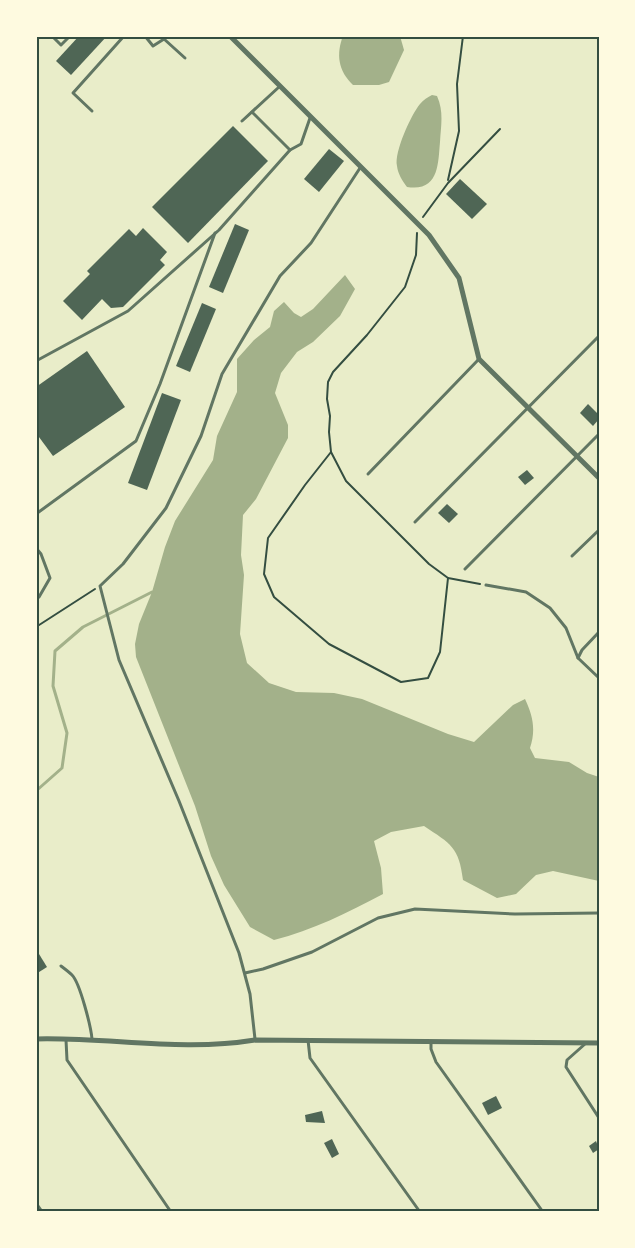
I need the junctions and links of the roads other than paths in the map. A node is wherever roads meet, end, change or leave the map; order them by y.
1 (52, 36) edge
2 (70, 36) edge
3 (124, 36) edge
4 (145, 36) edge
5 (230, 36) edge
6 (185, 58) dead end
7 (280, 86) junction
8 (92, 111) dead end
9 (252, 112) junction
10 (311, 116) junction
11 (242, 121) dead end
12 (290, 150) junction
13 (361, 166) junction
14 (215, 233) junction
15 (599, 336) edge
16 (479, 359) junction
17 (36, 361) edge
18 (528, 408) junction
19 (599, 434) edge
20 (577, 456) junction
21 (368, 474) dead end
22 (599, 478) edge
23 (36, 514) edge
24 (416, 522) dead end
25 (599, 530) edge
26 (36, 548) edge
27 (572, 556) dead end
28 (465, 569) dead end
29 (486, 585) road end
30 (36, 599) edge
31 (599, 632) edge
32 (578, 658) junction
33 (599, 678) edge
34 (599, 913) edge
35 (61, 966) dead end
36 (245, 973) junction
37 (66, 1038) junction
38 (36, 1039) edge
39 (92, 1040) junction
40 (255, 1040) junction
41 (308, 1040) junction
42 (431, 1041) junction
43 (586, 1043) junction
44 (599, 1043) edge
45 (599, 1118) edge
46 (36, 1205) edge
47 (41, 1212) edge
48 (171, 1212) edge
49 (420, 1212) edge
50 (543, 1212) edge

1 - 2 lane
3 - 8 lane
4 - 6 lane
5 - 7 street
7 - 9 lane
7 - 10 street
9 - 11 lane
9 - 12 lane
10 - 12 lane
10 - 13 street
12 - 14 lane
13 - 16 street
13 - 36 lane
14 - 17 lane
14 - 23 lane
15 - 18 lane
16 - 18 street
16 - 21 lane
18 - 20 street
18 - 24 lane
19 - 20 lane
20 - 22 street
20 - 28 lane
25 - 27 lane
26 - 30 lane
29 - 32 lane
31 - 32 lane
32 - 33 lane
34 - 36 lane
35 - 39 lane
36 - 40 lane
37 - 38 street
37 - 39 street
37 - 48 lane
39 - 40 street
40 - 41 street
41 - 42 street
41 - 49 lane
42 - 43 street
42 - 50 lane
43 - 44 street
43 - 45 lane
46 - 47 street

